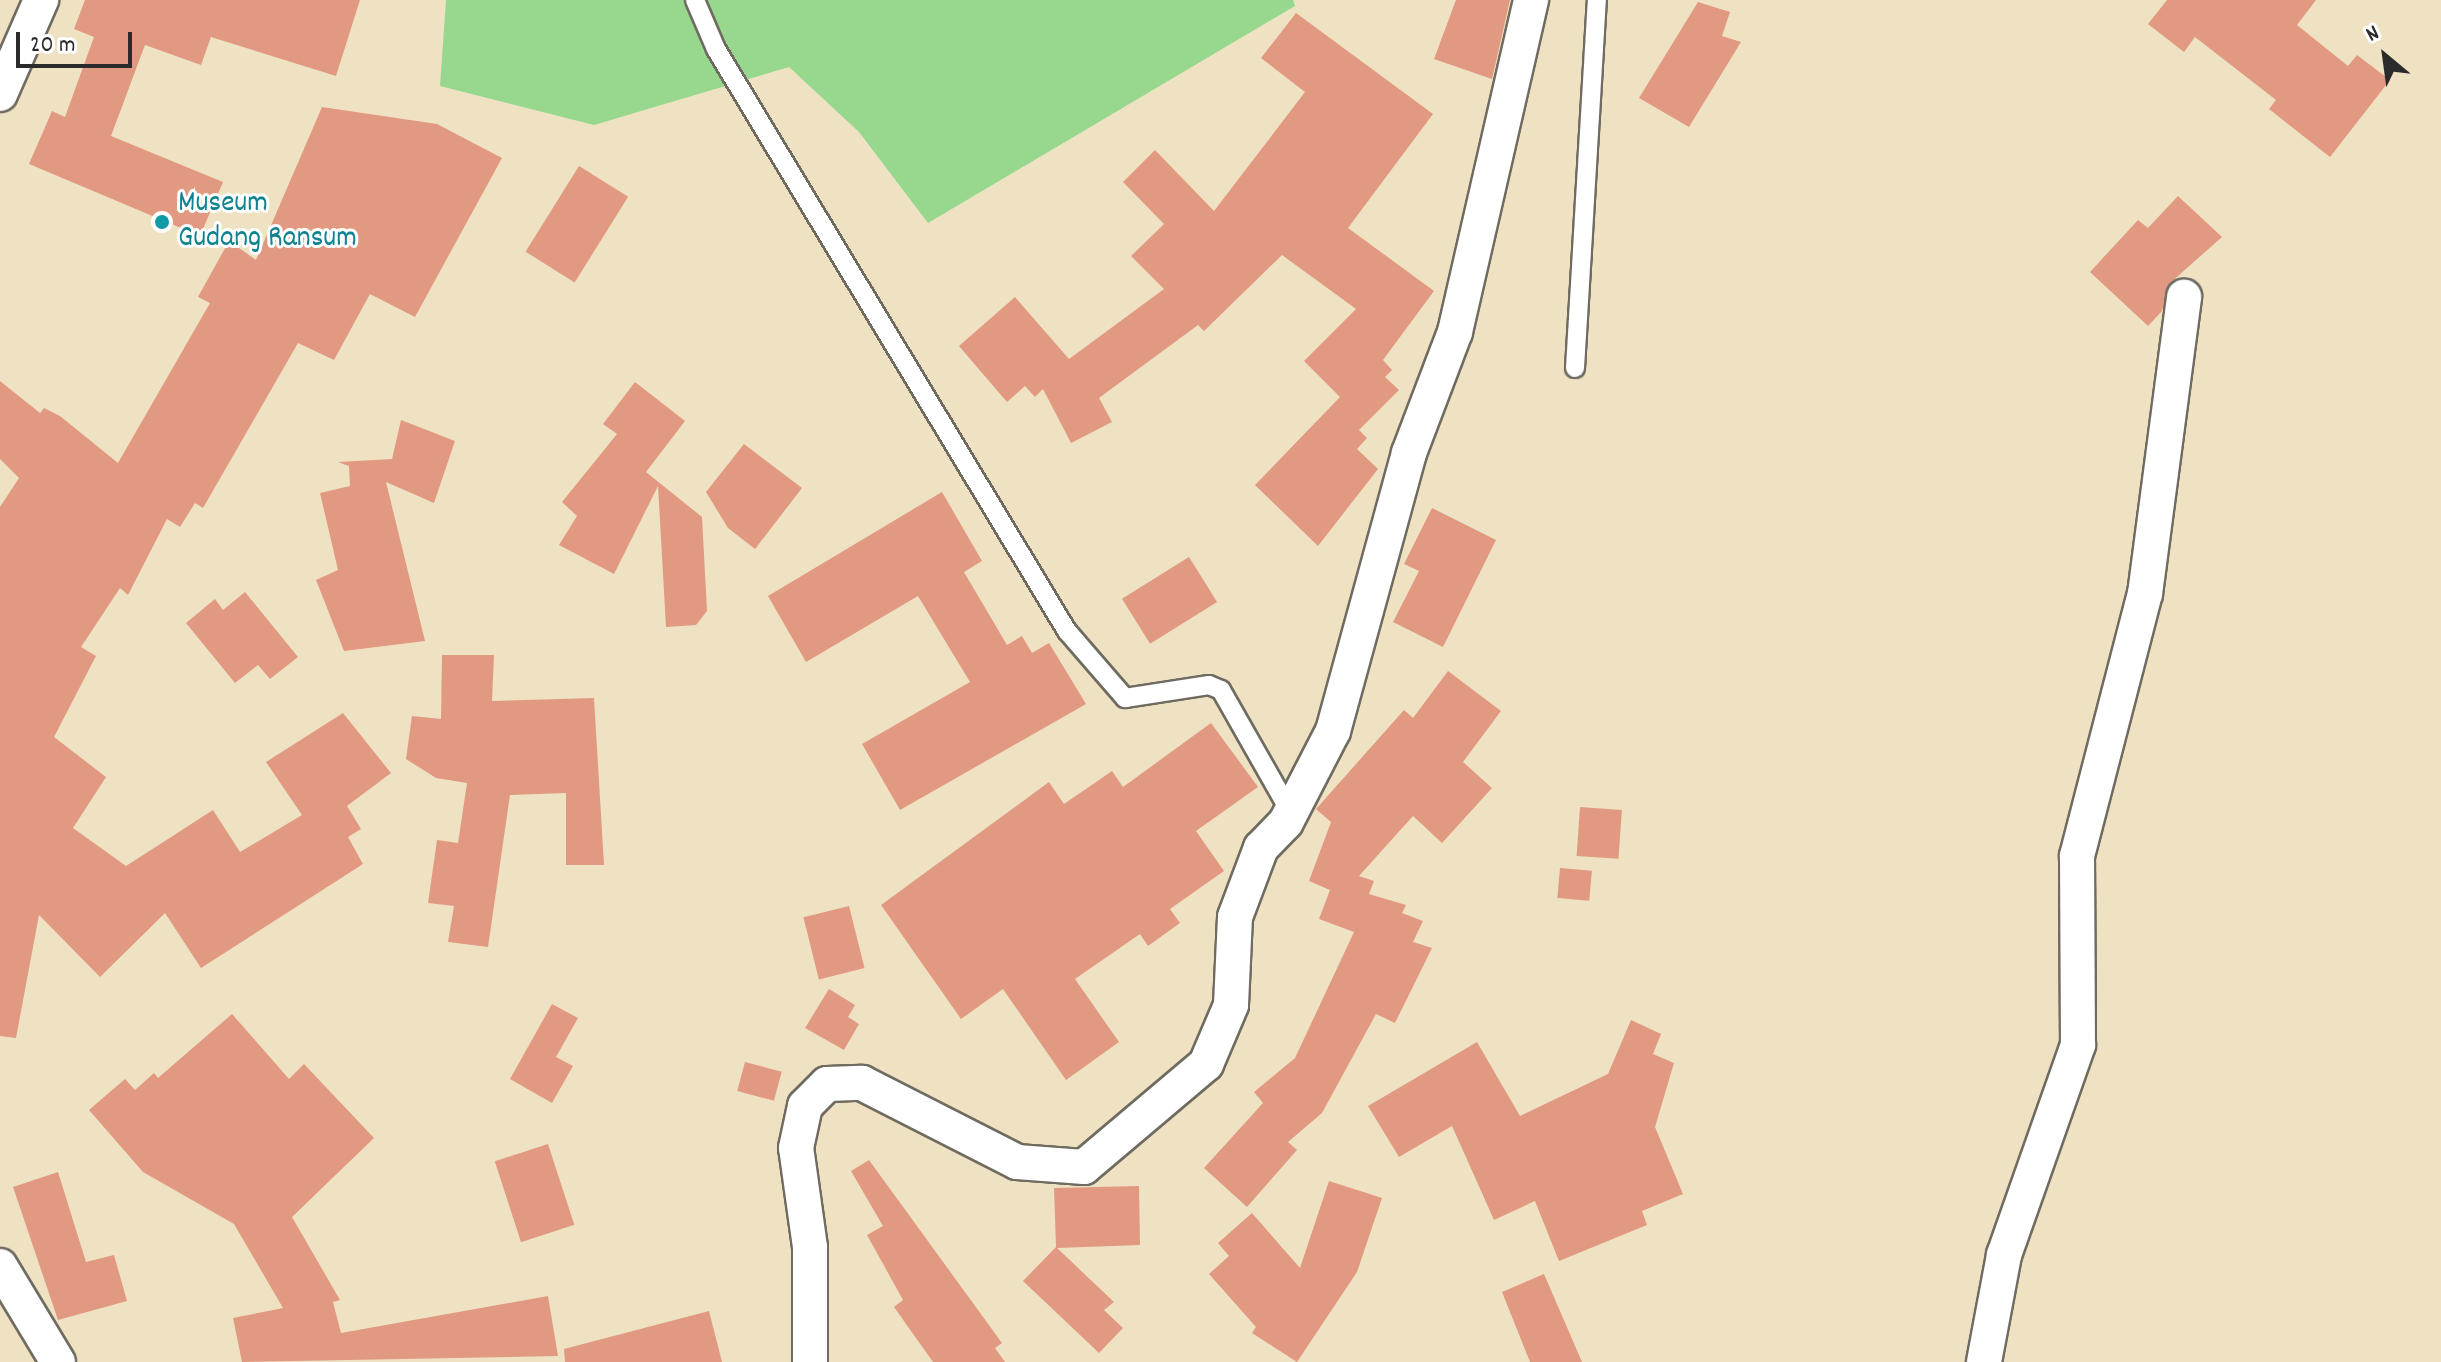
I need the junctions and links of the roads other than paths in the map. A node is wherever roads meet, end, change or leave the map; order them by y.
1 (41, 0) edge
2 (695, 0) edge
3 (1531, 0) edge
4 (1597, 0) edge
5 (0, 94) edge
6 (2184, 297) dead end
7 (1575, 368) dead end
8 (1291, 813) junction
9 (0, 1266) edge
10 (58, 1362) edge
11 (810, 1362) edge
12 (1984, 1362) edge

1 - 5 street
2 - 8 lane
3 - 8 street
4 - 7 lane
6 - 12 street
8 - 11 street
9 - 10 street

